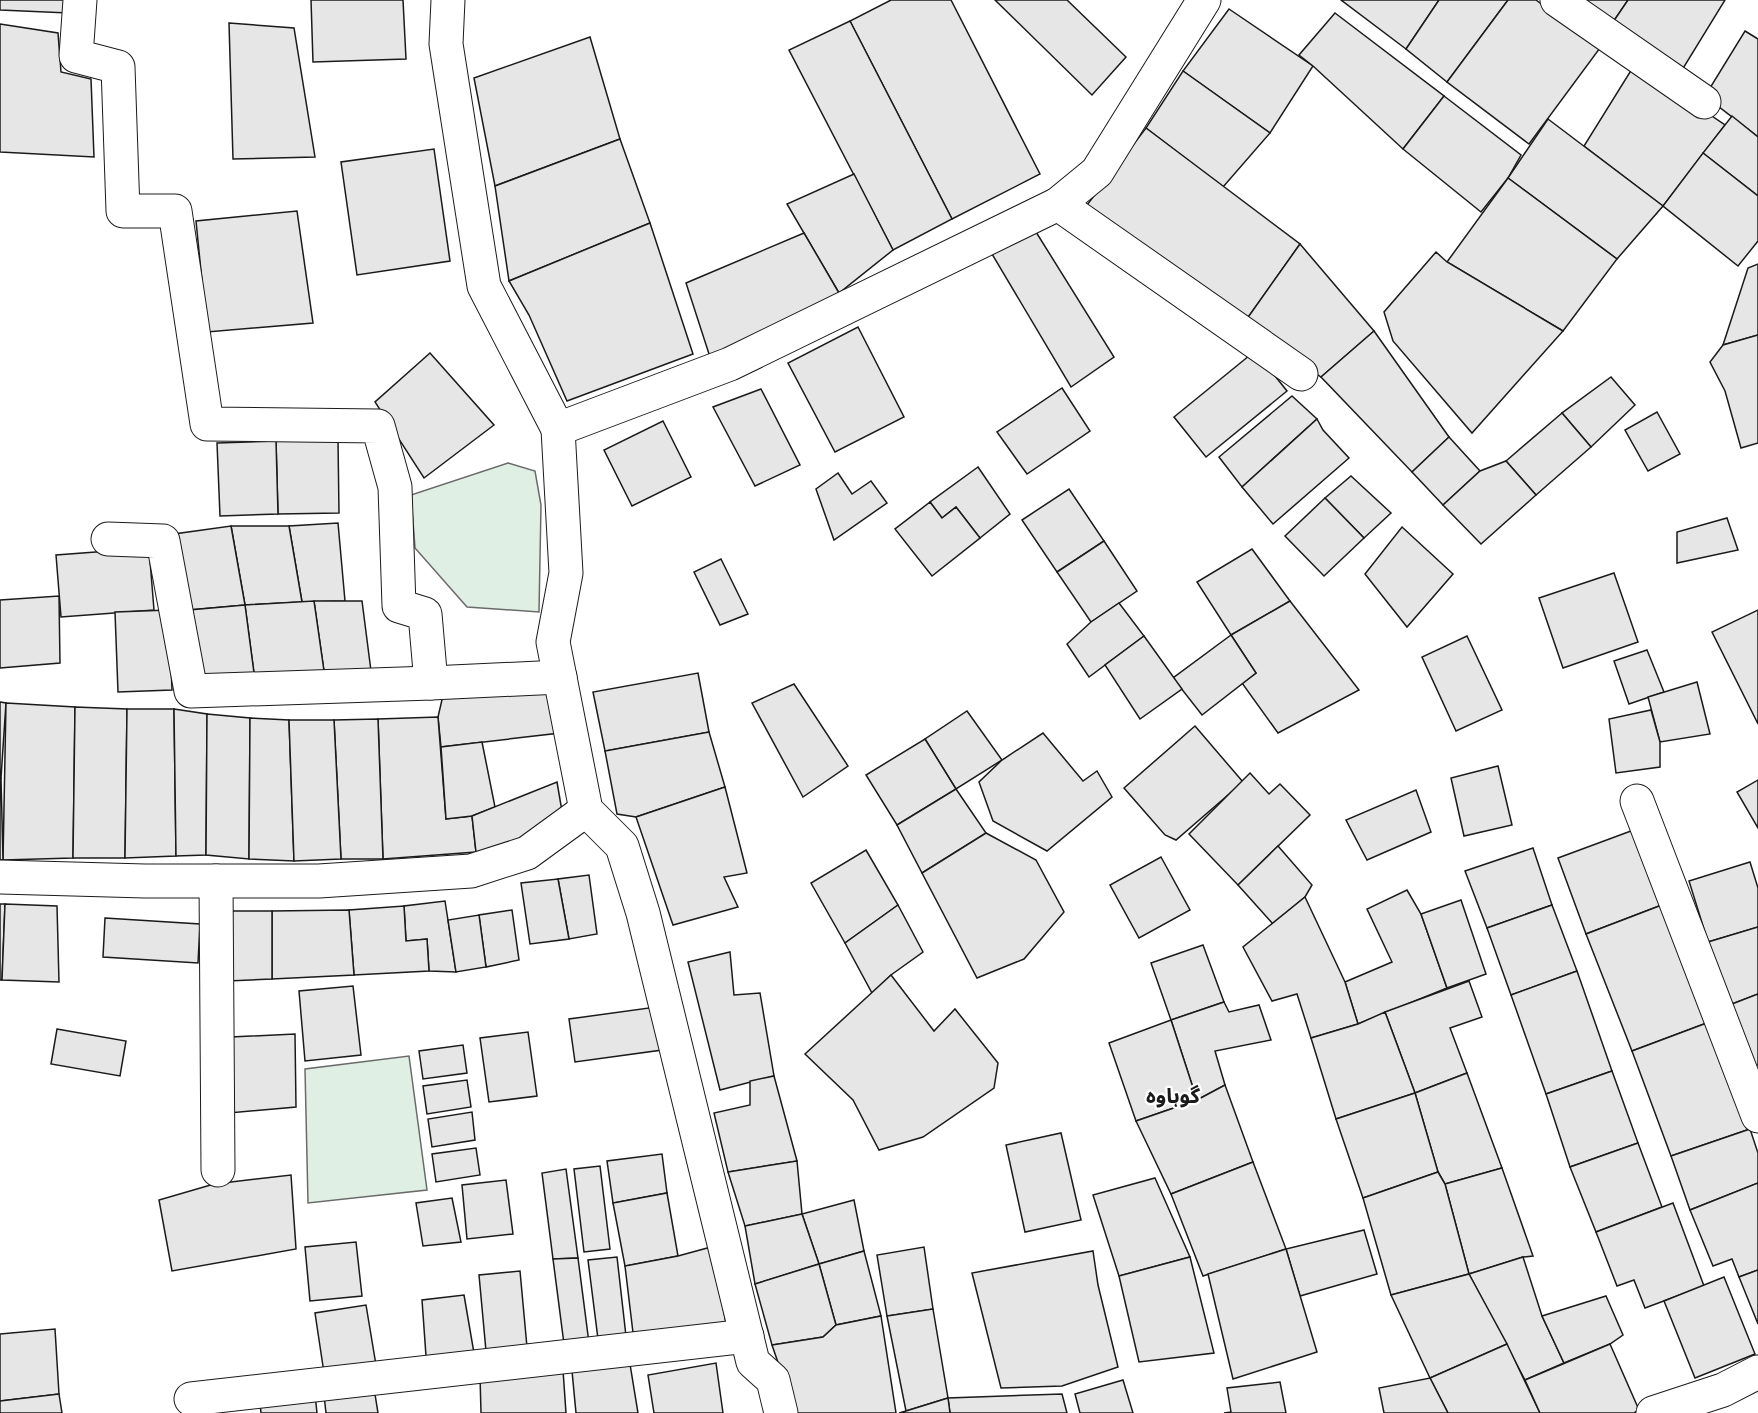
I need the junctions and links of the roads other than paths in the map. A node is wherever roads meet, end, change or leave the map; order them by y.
1 (80, 0) edge
2 (448, 0) edge
3 (1204, 0) edge
4 (1557, 0) edge
5 (1704, 102) dead end
6 (1058, 204) junction
7 (1301, 374) dead end
8 (558, 429) junction
9 (108, 539) dead end
10 (560, 677) junction
11 (431, 683) junction
12 (1637, 801) dead end
13 (585, 810) junction
14 (0, 877) edge
15 (216, 881) junction
16 (1758, 1116) edge
17 (218, 1170) dead end
18 (747, 1336) junction
19 (1758, 1372) edge
20 (191, 1399) dead end
21 (781, 1413) edge
22 (1653, 1413) edge

1 - 11 street
2 - 8 street
3 - 6 street
4 - 5 street
6 - 7 street
6 - 8 street
8 - 10 street
9 - 11 street
10 - 11 street
10 - 13 street
12 - 16 street
13 - 15 street
13 - 18 street
14 - 15 street
15 - 17 street
18 - 20 street
18 - 21 street
19 - 22 street

